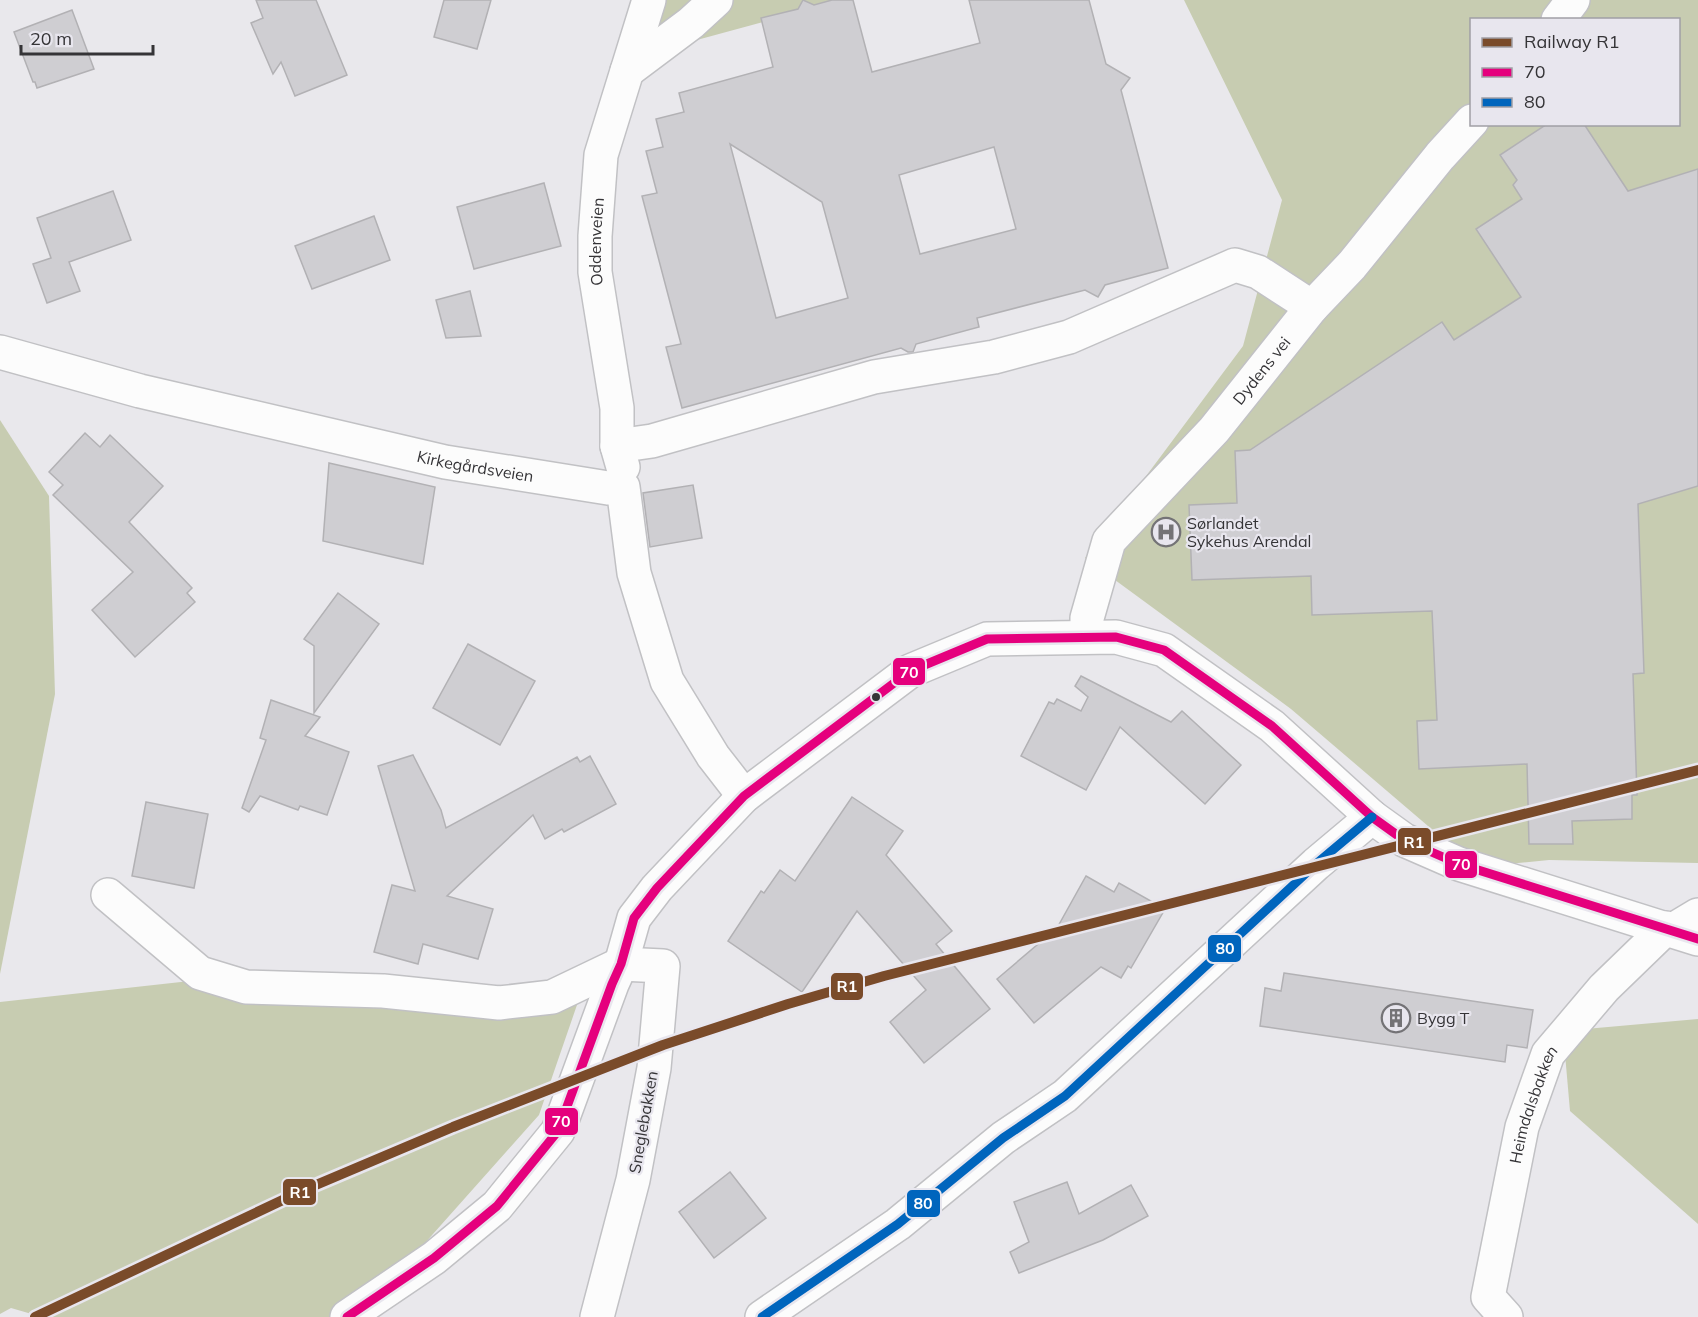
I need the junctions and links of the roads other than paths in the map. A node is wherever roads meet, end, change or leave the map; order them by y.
1 (649, 0) edge
2 (716, 0) edge
3 (1573, 0) edge
4 (1560, 18) edge
5 (627, 71) junction
6 (1470, 123) edge
7 (1312, 307) junction
8 (0, 352) edge
9 (617, 446) junction
10 (623, 487) junction
11 (1087, 636) junction
12 (744, 796) junction
13 (1372, 817) junction
14 (108, 895) dead end
15 (1684, 928) edge
16 (621, 964) junction
17 (1491, 1310) edge
18 (346, 1317) edge
19 (597, 1317) edge
20 (762, 1317) edge

1 - 5 street, Oddenveien
2 - 5 street
3 - 4 street
5 - 9 street, Oddenveien
6 - 7 street, Dydens vei
7 - 9 street
7 - 11 street, Dydens vei
8 - 10 street, Kirkegårdsveien
9 - 10 street, Oddenveien
10 - 12 street
11 - 12 street
11 - 13 street
12 - 16 street
13 - 15 street
13 - 20 street
14 - 16 street
15 - 17 street, Heimdalsbakken
16 - 18 street
16 - 19 street, Sneglebakken

